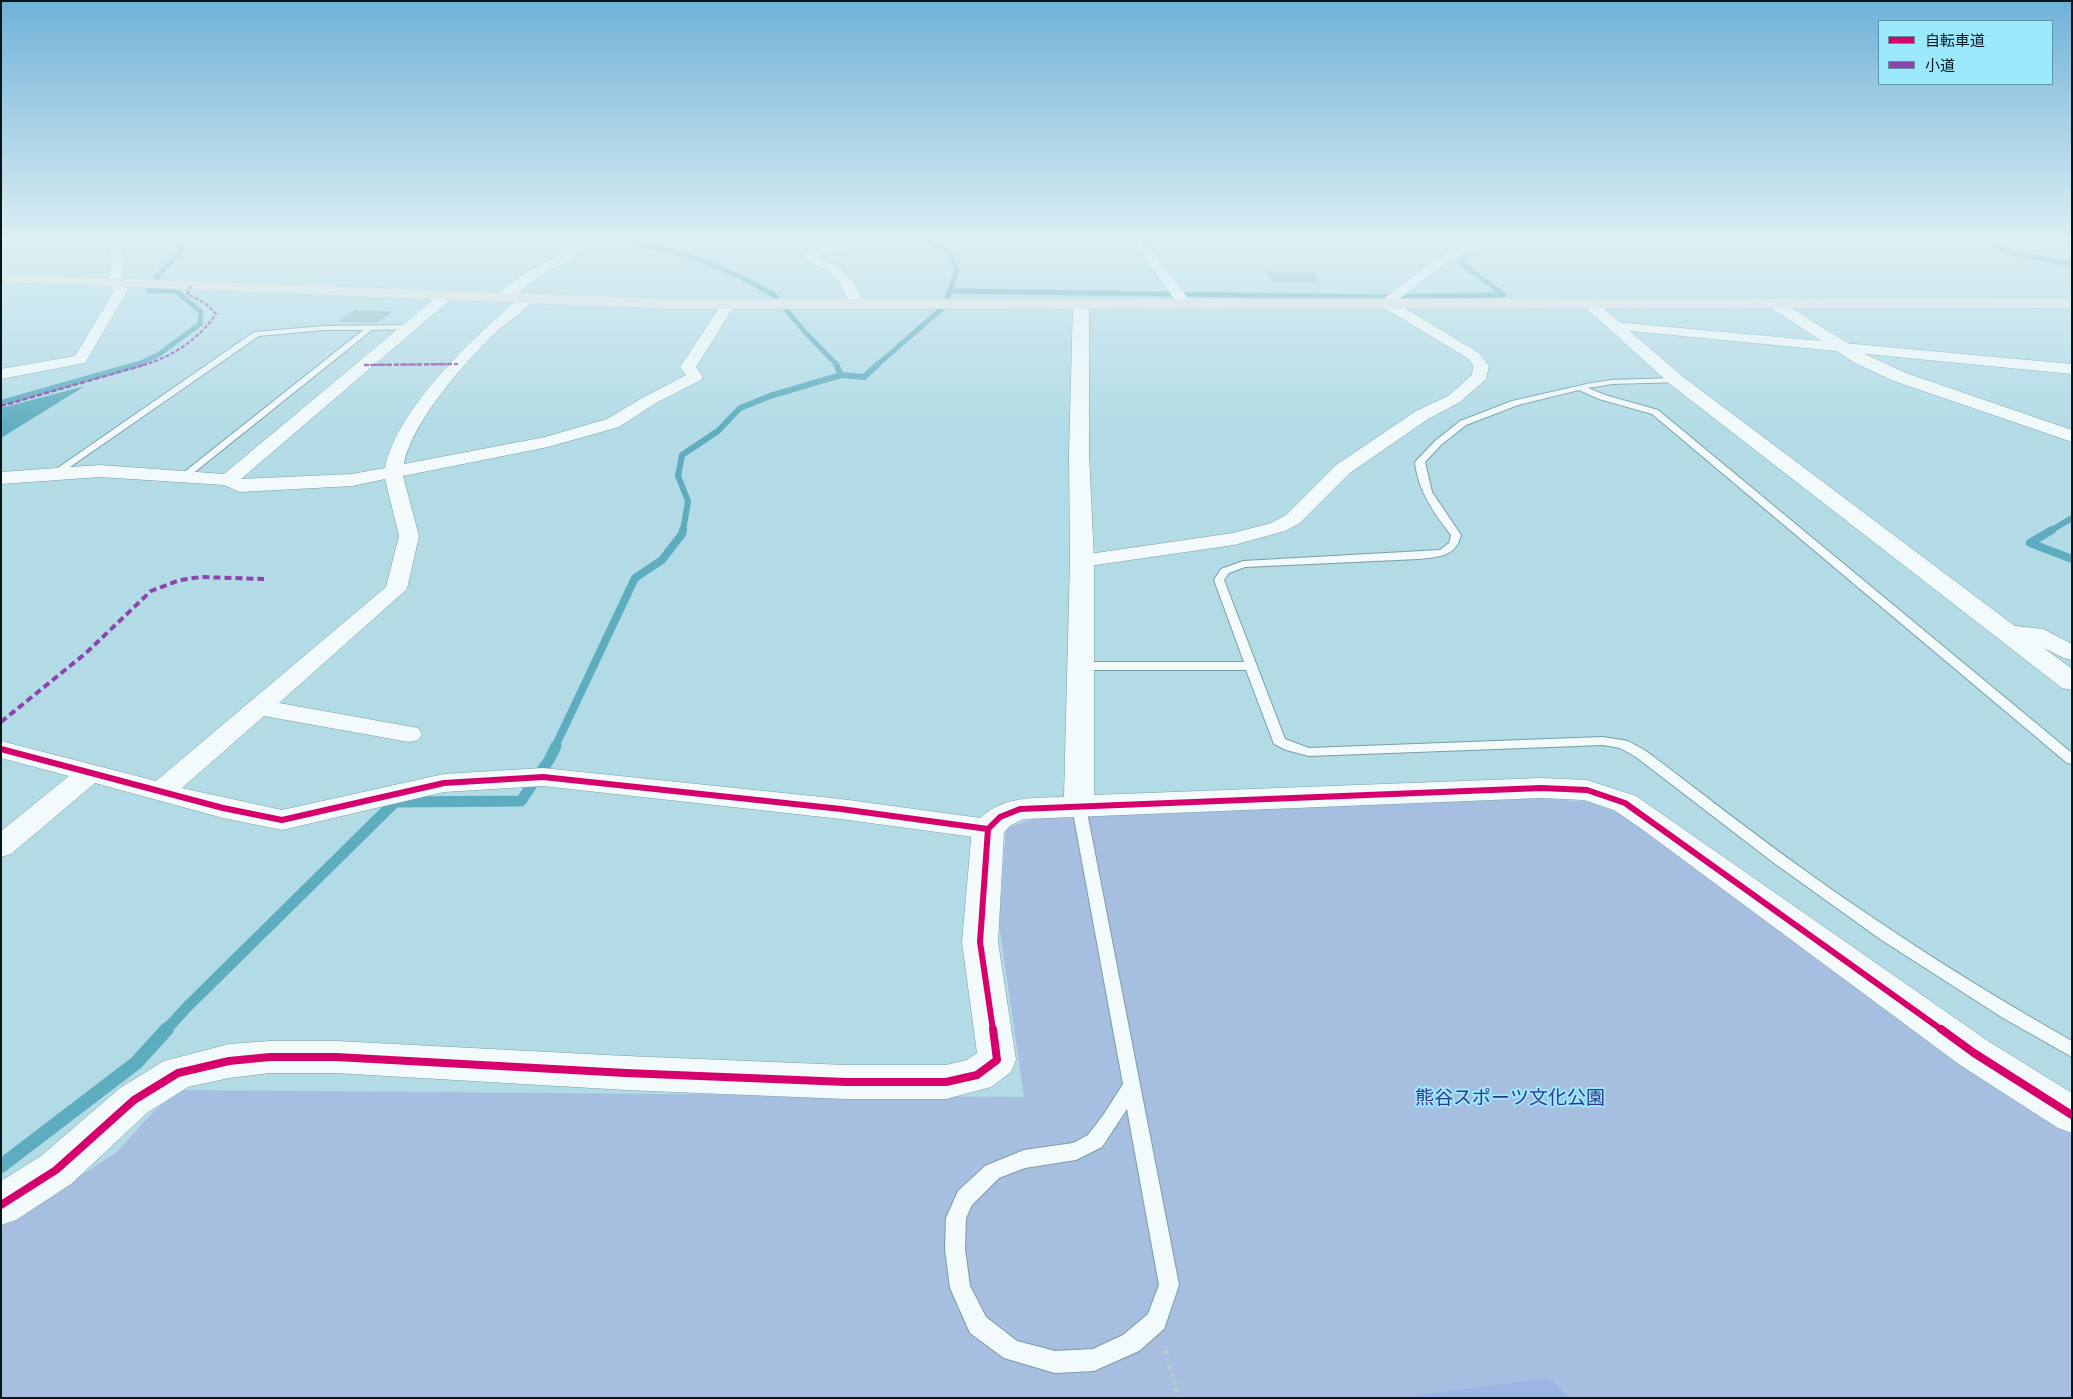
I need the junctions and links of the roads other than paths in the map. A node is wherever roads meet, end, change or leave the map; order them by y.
1 (113, 303) edge
2 (437, 303) edge
3 (521, 303) edge
4 (670, 303) edge
5 (1091, 303) edge
6 (1344, 303) edge
7 (1721, 303) edge
8 (1773, 303) edge
9 (1081, 304) junction
10 (1591, 304) junction
11 (728, 305) junction
12 (857, 305) joint
13 (1389, 305) junction
14 (1615, 326) junction
15 (409, 327) junction
16 (370, 328) junction
17 (1841, 347) junction
18 (2072, 369) edge
19 (1, 374) edge
20 (1676, 380) junction
21 (1578, 387) junction
22 (2072, 436) edge
23 (393, 472) junction
24 (54, 474) junction
25 (183, 477) junction
26 (1, 478) edge
27 (228, 480) junction
28 (1082, 561) junction
29 (2006, 632) junction
30 (2072, 653) edge
31 (1081, 666) junction
32 (1251, 666) junction
33 (2072, 682) edge
34 (258, 707) junction
35 (409, 734) dead end
36 (1, 749) edge
37 (2072, 760) edge
38 (89, 773) junction
39 (161, 791) junction
40 (1079, 806) junction
41 (988, 829) junction
42 (1, 847) edge
43 (2072, 1050) edge
44 (1132, 1084) junction
45 (2072, 1115) edge
46 (1, 1205) edge

1 - 19 street
2 - 15 street
3 - 23 street
4 - 11 main road
5 - 9 main road
6 - 13 main road
7 - 10 main road
8 - 17 street
9 - 12 main road
9 - 28 street
10 - 13 main road
10 - 14 street
11 - 12 main road
11 - 23 street
13 - 28 street
14 - 17 street
14 - 20 street
15 - 16 lane
15 - 27 street
16 - 24 lane
16 - 25 lane
17 - 18 street
17 - 22 street
20 - 21 lane
20 - 29 street
21 - 32 lane
21 - 37 lane
23 - 27 street
23 - 34 street
24 - 25 street
24 - 26 street
25 - 27 street
28 - 31 street
29 - 30 street
29 - 33 street
31 - 32 lane
31 - 40 street
32 - 43 lane
34 - 35 street
34 - 39 street
36 - 38 street
38 - 39 street
38 - 42 street
39 - 41 street
40 - 41 street
40 - 44 lane
40 - 45 street
41 - 46 street
44 - 44 lane

